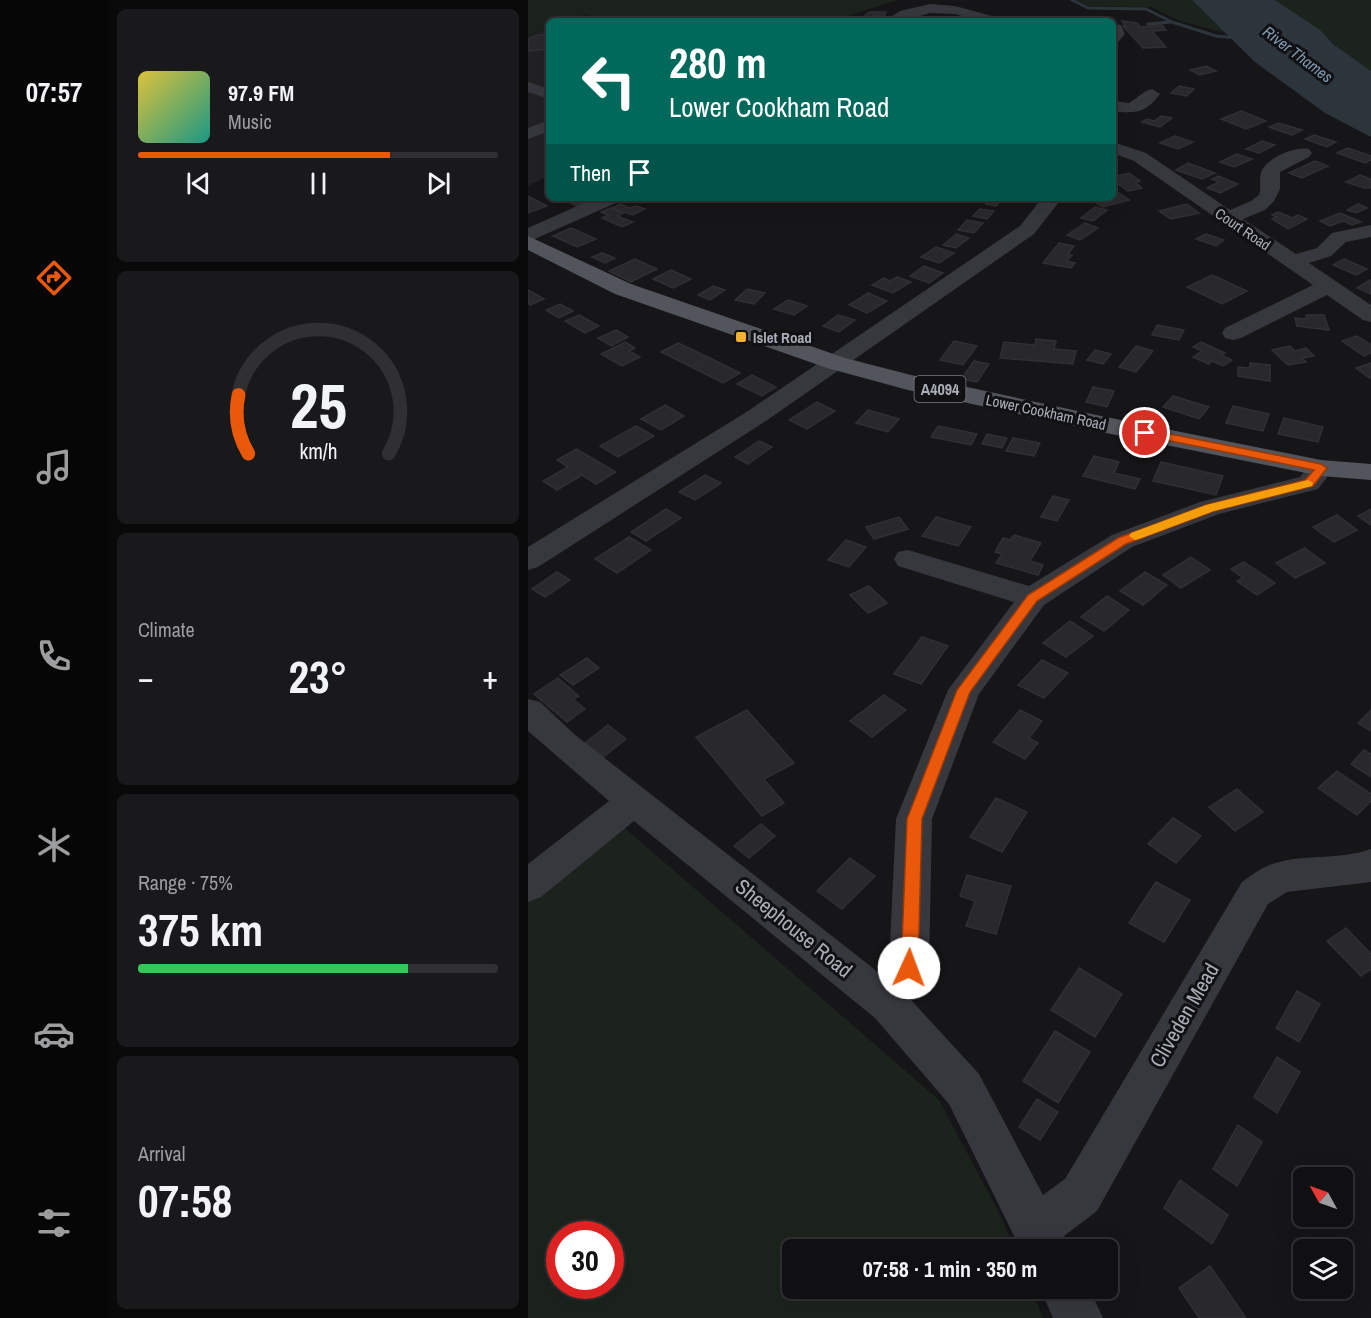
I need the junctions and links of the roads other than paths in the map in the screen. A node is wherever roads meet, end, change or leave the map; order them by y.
1 (897, 18) edge
2 (982, 18) edge
3 (528, 87) edge
4 (546, 92) edge
5 (1152, 94) dead end
6 (1121, 112) edge
7 (1116, 148) edge
8 (1304, 153) dead end
9 (604, 201) edge
10 (1050, 201) edge
11 (1226, 217) junction
12 (1371, 231) edge
13 (528, 236) edge
14 (528, 242) edge
15 (1292, 262) junction
16 (1329, 288) junction
17 (1371, 315) edge
18 (1246, 331) dead end
19 (836, 363) junction
20 (1321, 468) junction
21 (1371, 472) edge
22 (908, 559) dead end
23 (528, 560) edge
24 (1033, 598) junction
25 (528, 711) edge
26 (635, 800) junction
27 (1371, 865) edge
28 (528, 886) edge
29 (889, 1005) junction
30 (1041, 1239) edge
31 (1070, 1299) edge
32 (1078, 1318) edge

1 - 2 street
3 - 4 street
5 - 6 street
7 - 11 street, Court Road
8 - 11 street
9 - 13 street
10 - 19 street
11 - 15 street, Court Road
12 - 15 street
14 - 19 main road, Lower Cookham Road / A4094
15 - 16 street, Court Road
16 - 17 street, Court Road
16 - 18 street
19 - 20 main road, Lower Cookham Road / A4094
19 - 23 street
20 - 21 main road, Lower Cookham Road / A4094
20 - 24 street
22 - 24 street
24 - 29 street
25 - 26 street, Sheephouse Road
26 - 28 street
26 - 29 street, Sheephouse Road
27 - 30 street, Cliveden Mead
29 - 30 street, Sheephouse Road
31 - 32 street

